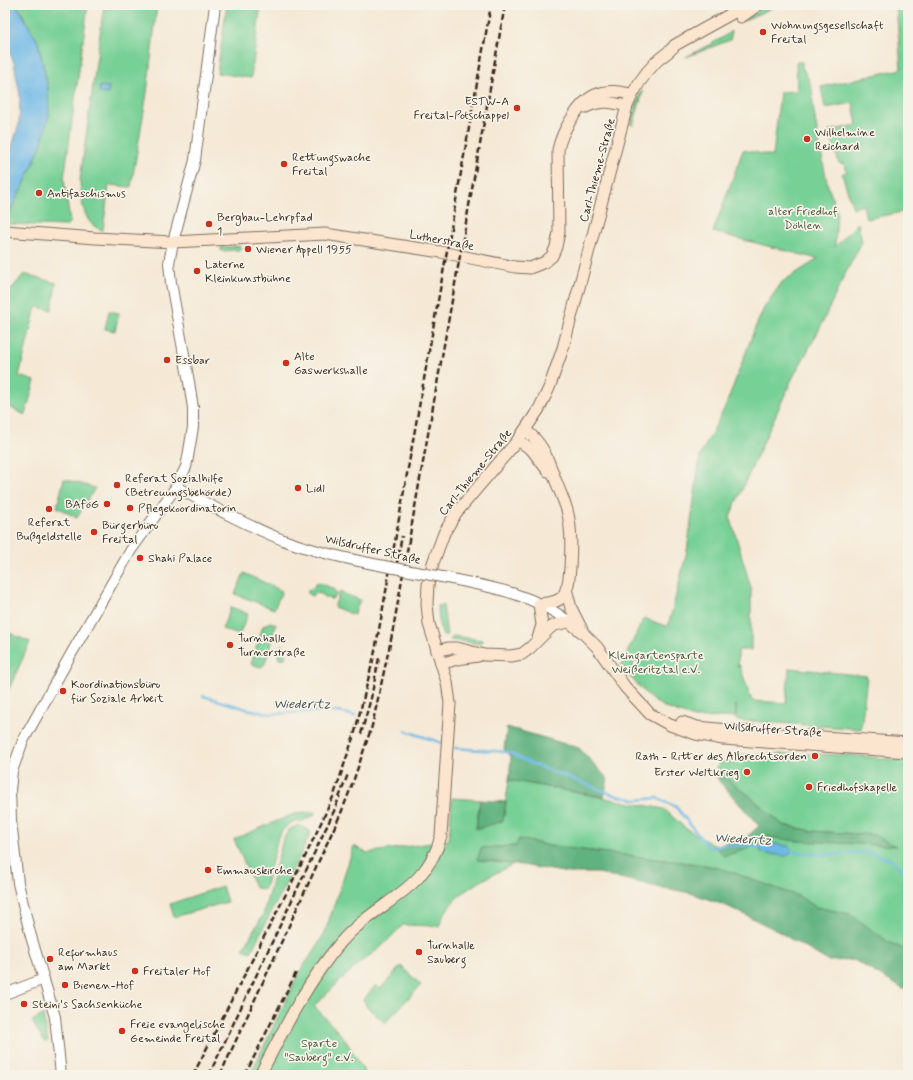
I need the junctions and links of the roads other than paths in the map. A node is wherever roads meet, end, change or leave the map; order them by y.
1 (215, 5) edge
2 (746, 5) edge
3 (758, 5) edge
4 (671, 50) junction
5 (632, 95) junction
6 (627, 106) junction
7 (578, 111) junction
8 (5, 231) edge
9 (172, 242) junction
10 (526, 430) junction
11 (518, 440) junction
12 (557, 484) junction
13 (176, 487) junction
14 (566, 589) junction
15 (539, 604) junction
16 (569, 622) junction
17 (583, 633) junction
18 (537, 641) junction
19 (437, 651) junction
20 (484, 655) junction
21 (441, 664) junction
22 (645, 707) junction
23 (908, 743) edge
24 (908, 752) edge
25 (44, 979) junction
26 (5, 994) edge
27 (60, 1073) edge
28 (260, 1075) edge

1 - 9 street
2 - 4 main road
3 - 4 main road
4 - 5 main road
5 - 6 main road, Carl-Thieme-Straße
5 - 7 main road, Lutherstraße
6 - 7 main road, Lutherstraße
6 - 10 main road, Carl-Thieme-Straße
7 - 9 main road, Lutherstraße
8 - 9 main road, Lutherstraße
9 - 13 street
10 - 11 main road, Carl-Thieme-Straße
10 - 12 main road, Wilsdruffer Straße
11 - 12 main road, Wilsdruffer Straße
11 - 19 main road, Carl-Thieme-Straße
12 - 14 main road, Wilsdruffer Straße
13 - 15 street, Wilsdruffer Straße, bridge
13 - 25 street
14 - 15 main road
14 - 17 main road, Wilsdruffer Straße
15 - 16 street, Wilsdruffer Straße
15 - 18 main road
16 - 17 main road, Wilsdruffer Straße
16 - 18 main road
17 - 22 main road, Wilsdruffer Straße
18 - 20 main road
19 - 20 main road
19 - 21 main road, Carl-Thieme-Straße
20 - 21 main road
21 - 28 main road, Carl-Thieme-Straße
22 - 23 main road, Wilsdruffer Straße
22 - 24 main road, Wilsdruffer Straße
25 - 26 street
25 - 27 street

